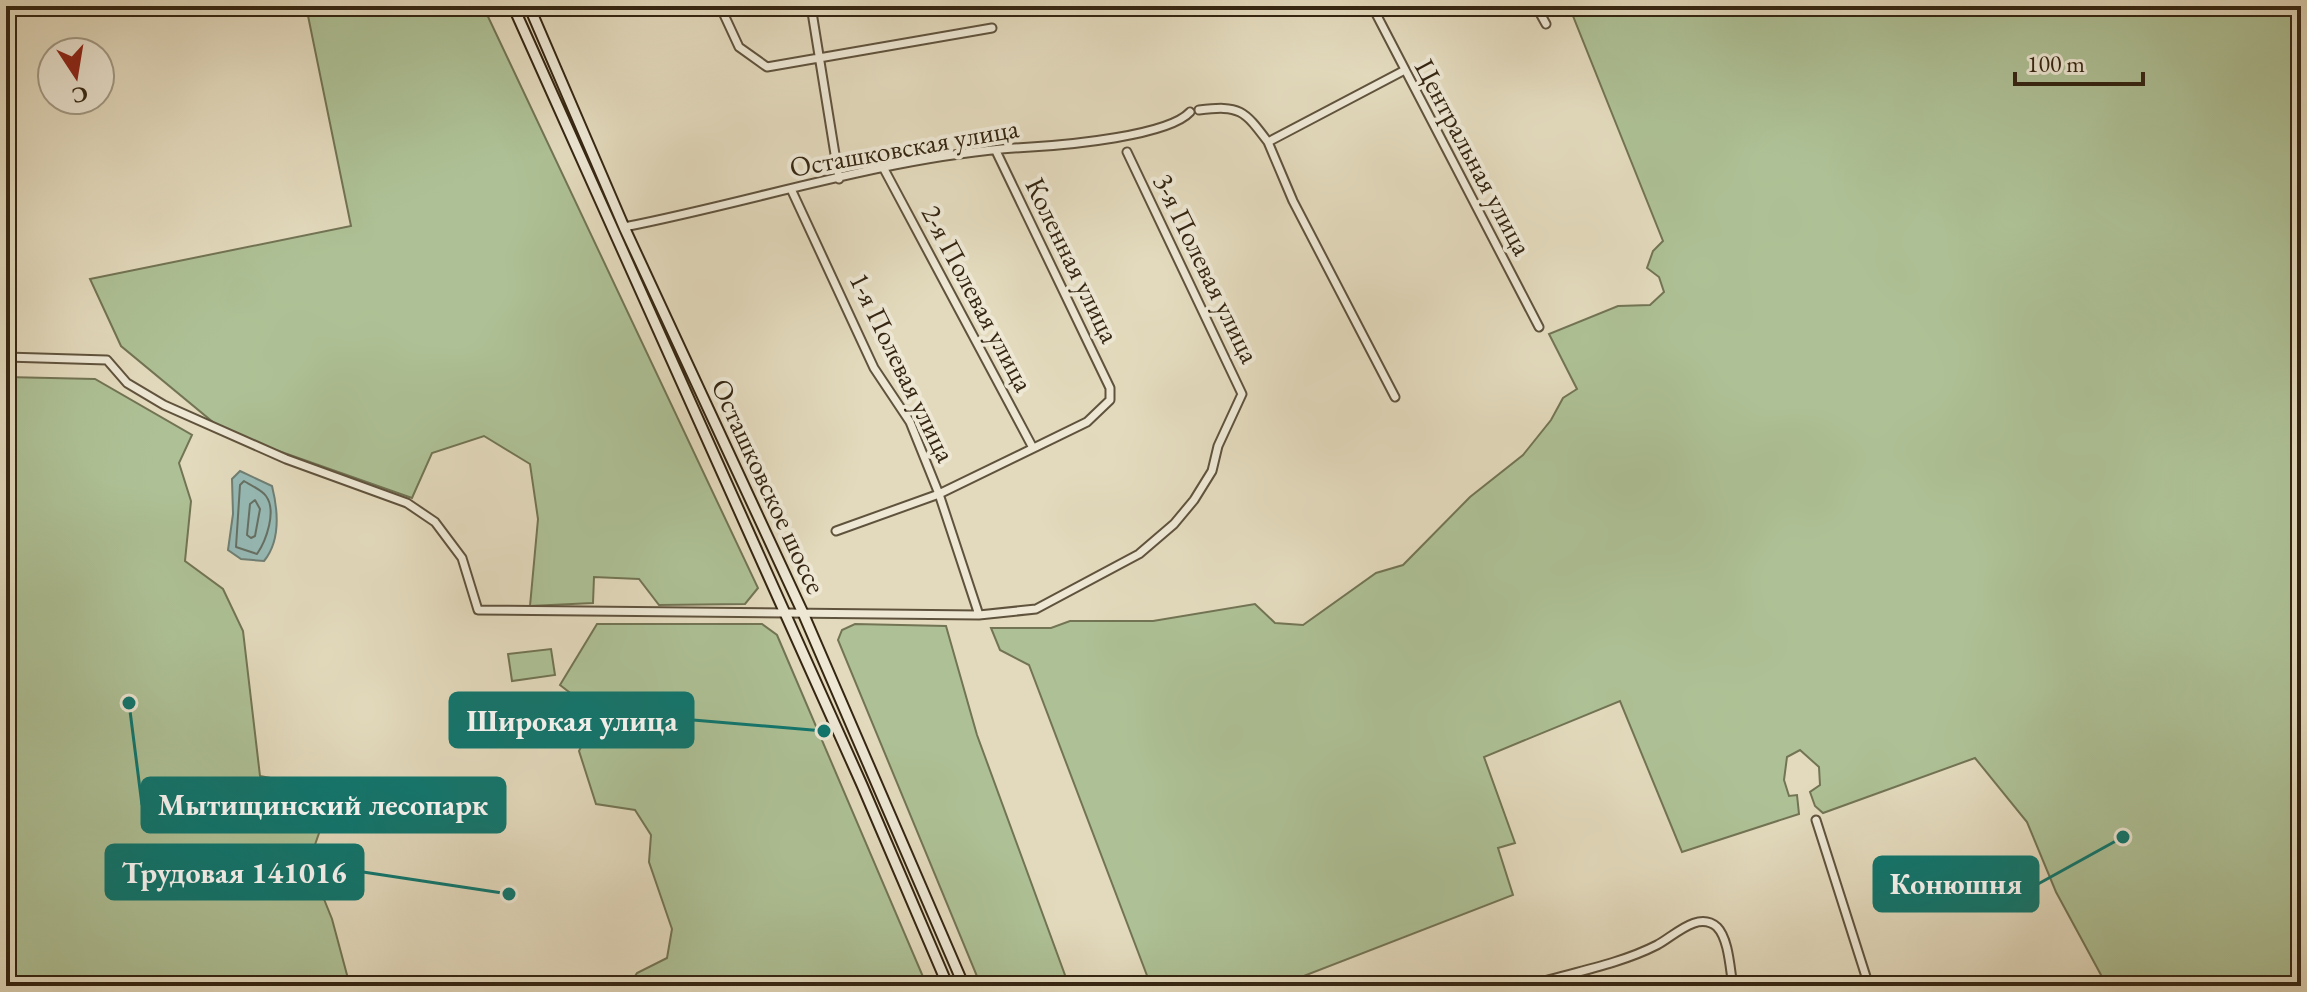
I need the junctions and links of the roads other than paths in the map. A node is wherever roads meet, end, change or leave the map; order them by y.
1 (513, 6) edge
2 (529, 6) edge
3 (720, 6) edge
4 (811, 6) edge
5 (1389, 6) edge
6 (1536, 6) edge
7 (1374, 9) edge
8 (1546, 24) dead end
9 (992, 28) dead end
10 (821, 59) junction
11 (1403, 71) junction
12 (1268, 142) junction
13 (996, 151) junction
14 (1127, 152) dead end
15 (884, 169) junction
16 (839, 179) junction
17 (791, 189) junction
18 (624, 227) junction
19 (1539, 327) dead end
20 (6, 357) edge
21 (1395, 397) dead end
22 (1033, 448) junction
23 (939, 494) junction
24 (836, 531) dead end
25 (783, 613) junction
26 (803, 613) junction
27 (979, 615) junction
28 (1816, 820) dead end
29 (948, 986) edge
30 (964, 986) edge
31 (1527, 986) edge
32 (1733, 986) edge
33 (1869, 986) edge

1 - 25 main road, Осташковское шоссе
2 - 18 main road, Осташковское шоссе
3 - 10 street
4 - 10 street
5 - 7 street
6 - 8 street
7 - 11 street, Центральная улица
9 - 10 street
10 - 16 street
11 - 12 street
11 - 19 street, Центральная улица
12 - 13 street, Осташковская улица
12 - 21 street, Осташковская улица
13 - 15 street, Осташковская улица
13 - 22 street, Коленная улица
14 - 27 street, 3-я Полевая улица
15 - 16 street, Осташковская улица
15 - 22 street, 2-я Полевая улица
16 - 17 street, Осташковская улица
17 - 18 street, Осташковская улица
17 - 23 street, 1-я Полевая улица
18 - 26 main road, Осташковское шоссе
20 - 25 street
22 - 23 street
23 - 24 street
23 - 27 street, 1-я Полевая улица
25 - 26 street
25 - 29 main road, Осташковское шоссе
26 - 27 street
26 - 30 main road, Осташковское шоссе
28 - 33 street
31 - 32 street

